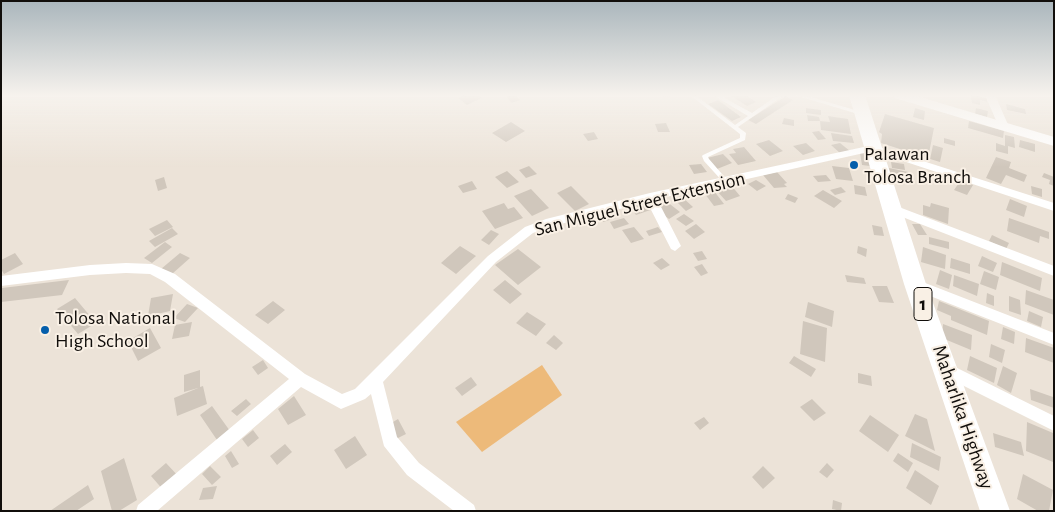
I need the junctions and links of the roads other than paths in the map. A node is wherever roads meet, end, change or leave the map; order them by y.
1 (725, 119) edge
2 (746, 119) edge
3 (864, 119) edge
4 (977, 119) edge
5 (1000, 119) edge
6 (735, 127) junction
7 (1004, 127) junction
8 (1054, 142) edge
9 (873, 148) junction
10 (726, 182) junction
11 (650, 197) junction
12 (1054, 207) edge
13 (891, 208) junction
14 (675, 246) dead end
15 (1054, 271) edge
16 (1, 281) edge
17 (915, 284) junction
18 (1054, 339) edge
19 (947, 370) junction
20 (300, 379) junction
21 (375, 380) junction
22 (1054, 424) edge
23 (998, 509) edge
24 (144, 511) edge
25 (468, 511) edge

1 - 6 lane
2 - 6 lane
3 - 9 highway, Maharlika Highway / 1
4 - 7 street
5 - 7 street
6 - 10 lane
7 - 8 street
9 - 10 street, San Miguel Street Extension
9 - 12 street
9 - 13 highway, Maharlika Highway / 1
10 - 11 street, San Miguel Street Extension
11 - 14 street
11 - 21 street, San Miguel Street Extension
13 - 15 street
13 - 17 highway, Maharlika Highway / 1
16 - 20 street
17 - 18 street
17 - 19 highway, Maharlika Highway / 1
19 - 22 street
19 - 23 highway, Maharlika Highway / 1
20 - 21 street, San Miguel Street Extension
20 - 24 street
21 - 25 street

